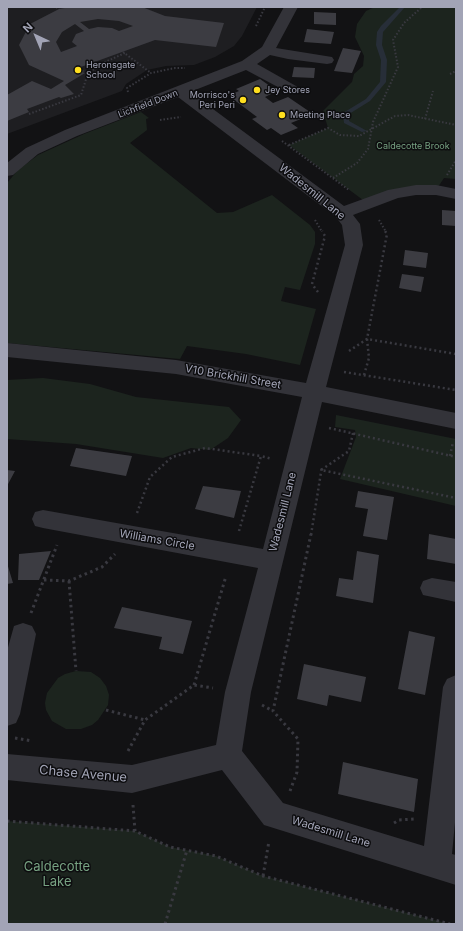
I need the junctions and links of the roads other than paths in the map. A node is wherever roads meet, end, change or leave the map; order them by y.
1 (291, 7) edge
2 (268, 50) junction
3 (327, 60) dead end
4 (247, 64) junction
5 (291, 89) dead end
6 (180, 91) junction
7 (7, 171) edge
8 (456, 194) edge
9 (342, 212) junction
10 (7, 350) edge
11 (456, 421) edge
12 (43, 519) road end
13 (271, 560) junction
14 (432, 588) dead end
15 (456, 592) edge
16 (22, 634) road end
17 (456, 687) edge
18 (7, 714) edge
19 (228, 755) junction
20 (7, 767) edge
21 (446, 867) edge

1 - 2 street, Lichfield Down
2 - 3 street
2 - 4 street, Lichfield Down
4 - 5 street
4 - 6 street, Lichfield Down
6 - 7 street, Lichfield Down
6 - 9 street, Wadesmill Lane
8 - 9 street
9 - 13 street, Wadesmill Lane
10 - 11 street, V10 Brickhill Street
12 - 13 street, Williams Circle
13 - 19 street, Wadesmill Lane
14 - 15 street
16 - 18 street
17 - 21 street
19 - 20 street, Chase Avenue
19 - 21 street, Wadesmill Lane

